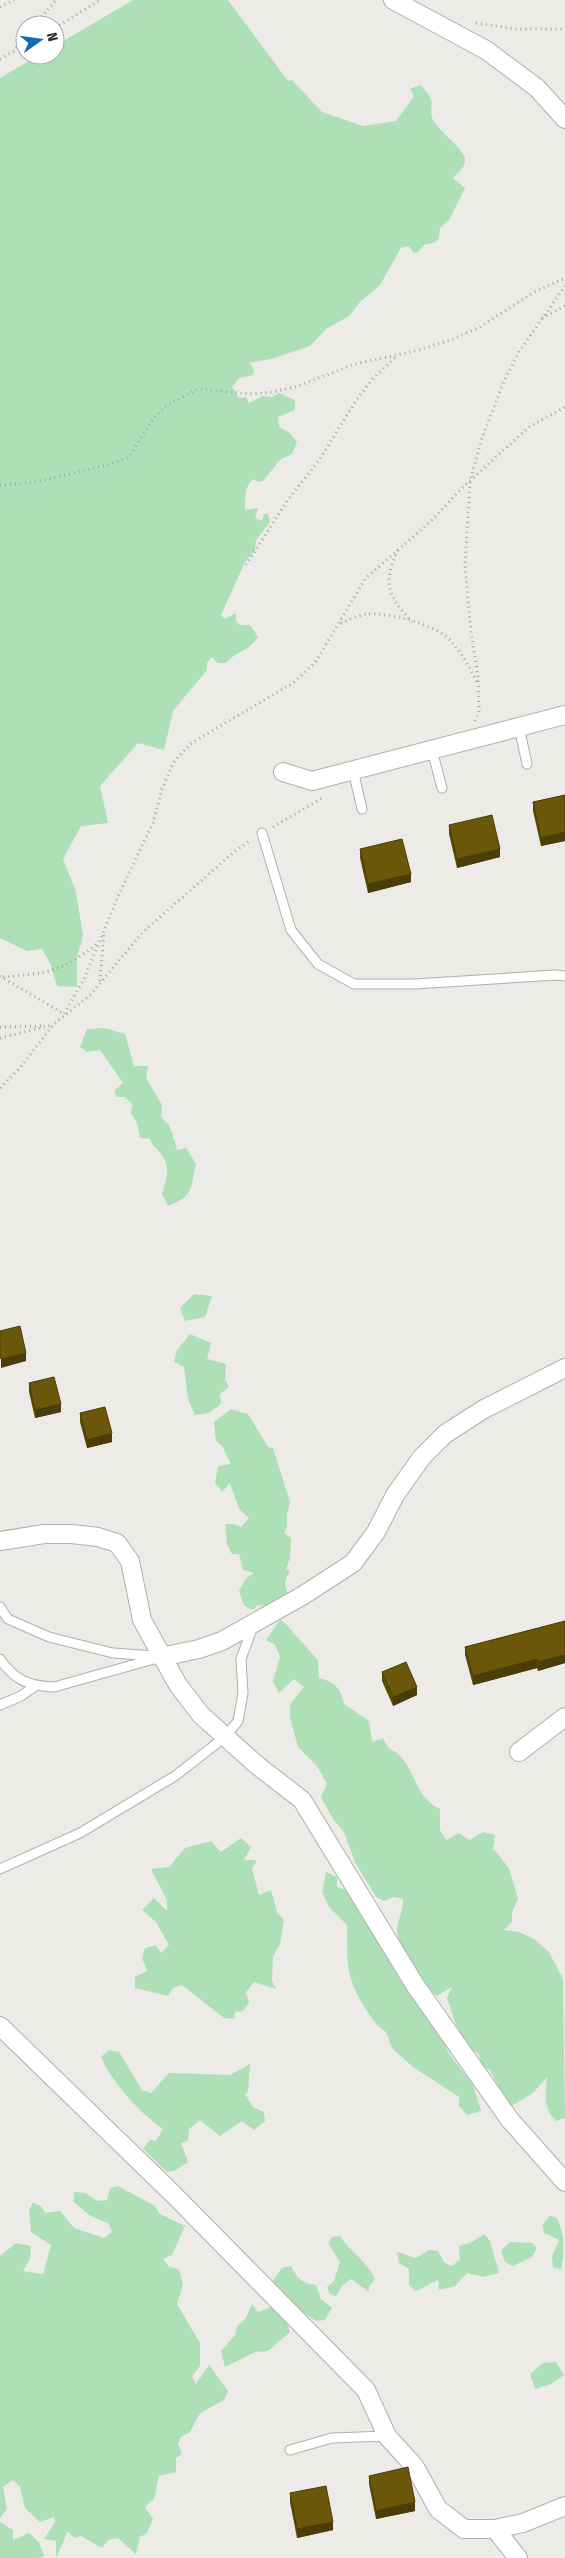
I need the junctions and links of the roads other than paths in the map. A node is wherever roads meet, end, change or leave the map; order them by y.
1 (393, 0) edge
2 (565, 120) edge
3 (565, 715) edge
4 (519, 727) junction
5 (432, 750) junction
6 (527, 764) dead end
7 (349, 771) junction
8 (283, 772) dead end
9 (442, 788) dead end
10 (362, 809) dead end
11 (262, 833) road end
12 (565, 976) edge
13 (565, 1368) edge
14 (0, 1541) edge
15 (0, 1608) edge
16 (254, 1623) junction
17 (160, 1657) junction
18 (0, 1659) edge
19 (35, 1686) junction
20 (0, 1705) edge
21 (565, 1717) edge
22 (225, 1737) junction
23 (518, 1752) dead end
24 (0, 1870) edge
25 (0, 2026) edge
26 (565, 2182) edge
27 (387, 2436) junction
28 (290, 2450) dead end
29 (565, 2506) edge
30 (495, 2529) junction
31 (518, 2558) edge

1 - 2 street
3 - 4 street
4 - 5 street
4 - 6 lane
5 - 7 street
5 - 9 lane
7 - 8 street
7 - 10 lane
11 - 12 lane
13 - 16 street
14 - 17 street
15 - 17 lane
16 - 17 street
16 - 22 lane
17 - 19 lane
17 - 22 street
18 - 19 lane
19 - 20 lane
21 - 23 street
22 - 24 lane
22 - 26 street
25 - 27 street
27 - 28 lane
27 - 30 street
29 - 30 street
30 - 31 street

